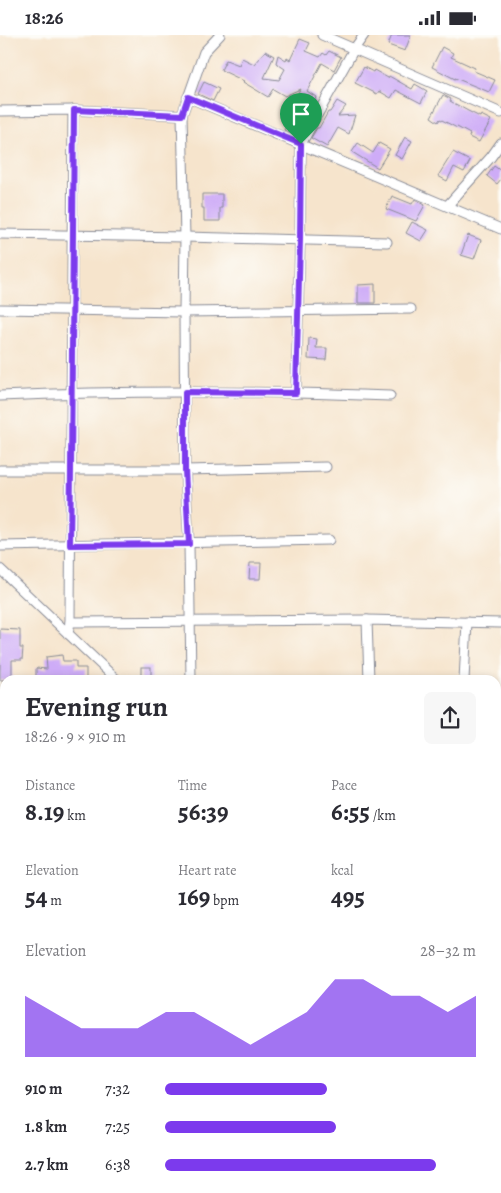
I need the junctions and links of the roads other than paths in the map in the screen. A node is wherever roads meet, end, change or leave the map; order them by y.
1 (220, 35) edge
2 (322, 35) edge
3 (364, 35) edge
4 (354, 49) junction
5 (188, 97) junction
6 (74, 110) junction
7 (0, 111) edge
8 (501, 113) edge
9 (182, 115) junction
10 (501, 143) edge
11 (301, 144) junction
12 (446, 206) junction
13 (501, 229) edge
14 (0, 234) edge
15 (73, 235) junction
16 (185, 237) junction
17 (300, 239) junction
18 (387, 242) dead end
19 (0, 309) edge
20 (411, 309) dead end
21 (72, 311) junction
22 (298, 311) junction
23 (184, 313) junction
24 (185, 392) junction
25 (72, 393) junction
26 (296, 393) junction
27 (0, 396) edge
28 (390, 397) dead end
29 (326, 467) dead end
30 (0, 469) edge
31 (71, 470) junction
32 (185, 470) junction
33 (329, 541) dead end
34 (189, 544) junction
35 (70, 545) junction
36 (0, 547) edge
37 (0, 569) edge
38 (367, 620) junction
39 (70, 622) junction
40 (190, 622) junction
41 (467, 622) junction
42 (501, 623) edge
43 (68, 634) junction
44 (112, 675) edge
45 (191, 675) edge
46 (369, 675) edge
47 (464, 675) edge

1 - 5 street
2 - 4 street
3 - 4 street
4 - 8 street
4 - 11 street
5 - 9 street
5 - 11 street
6 - 7 street
6 - 9 street
6 - 15 street
9 - 16 street
10 - 12 street
11 - 12 street
11 - 17 street
12 - 13 street
14 - 15 street
15 - 16 street
15 - 21 street
16 - 17 street
16 - 23 street
17 - 18 street
17 - 22 street
19 - 21 street
20 - 22 street
21 - 23 street
21 - 25 street
22 - 23 street
22 - 26 street
23 - 24 street
24 - 25 street
24 - 26 street
24 - 32 street
25 - 27 street
25 - 31 street
26 - 28 street
29 - 32 street
30 - 31 street
31 - 32 street
31 - 35 street
32 - 34 street
33 - 34 street
34 - 35 street
34 - 40 street
35 - 36 street
35 - 39 street
37 - 43 street
38 - 40 street
38 - 41 street
38 - 46 street
39 - 40 street
39 - 43 street
40 - 45 street
41 - 42 street
41 - 47 street
43 - 44 street

